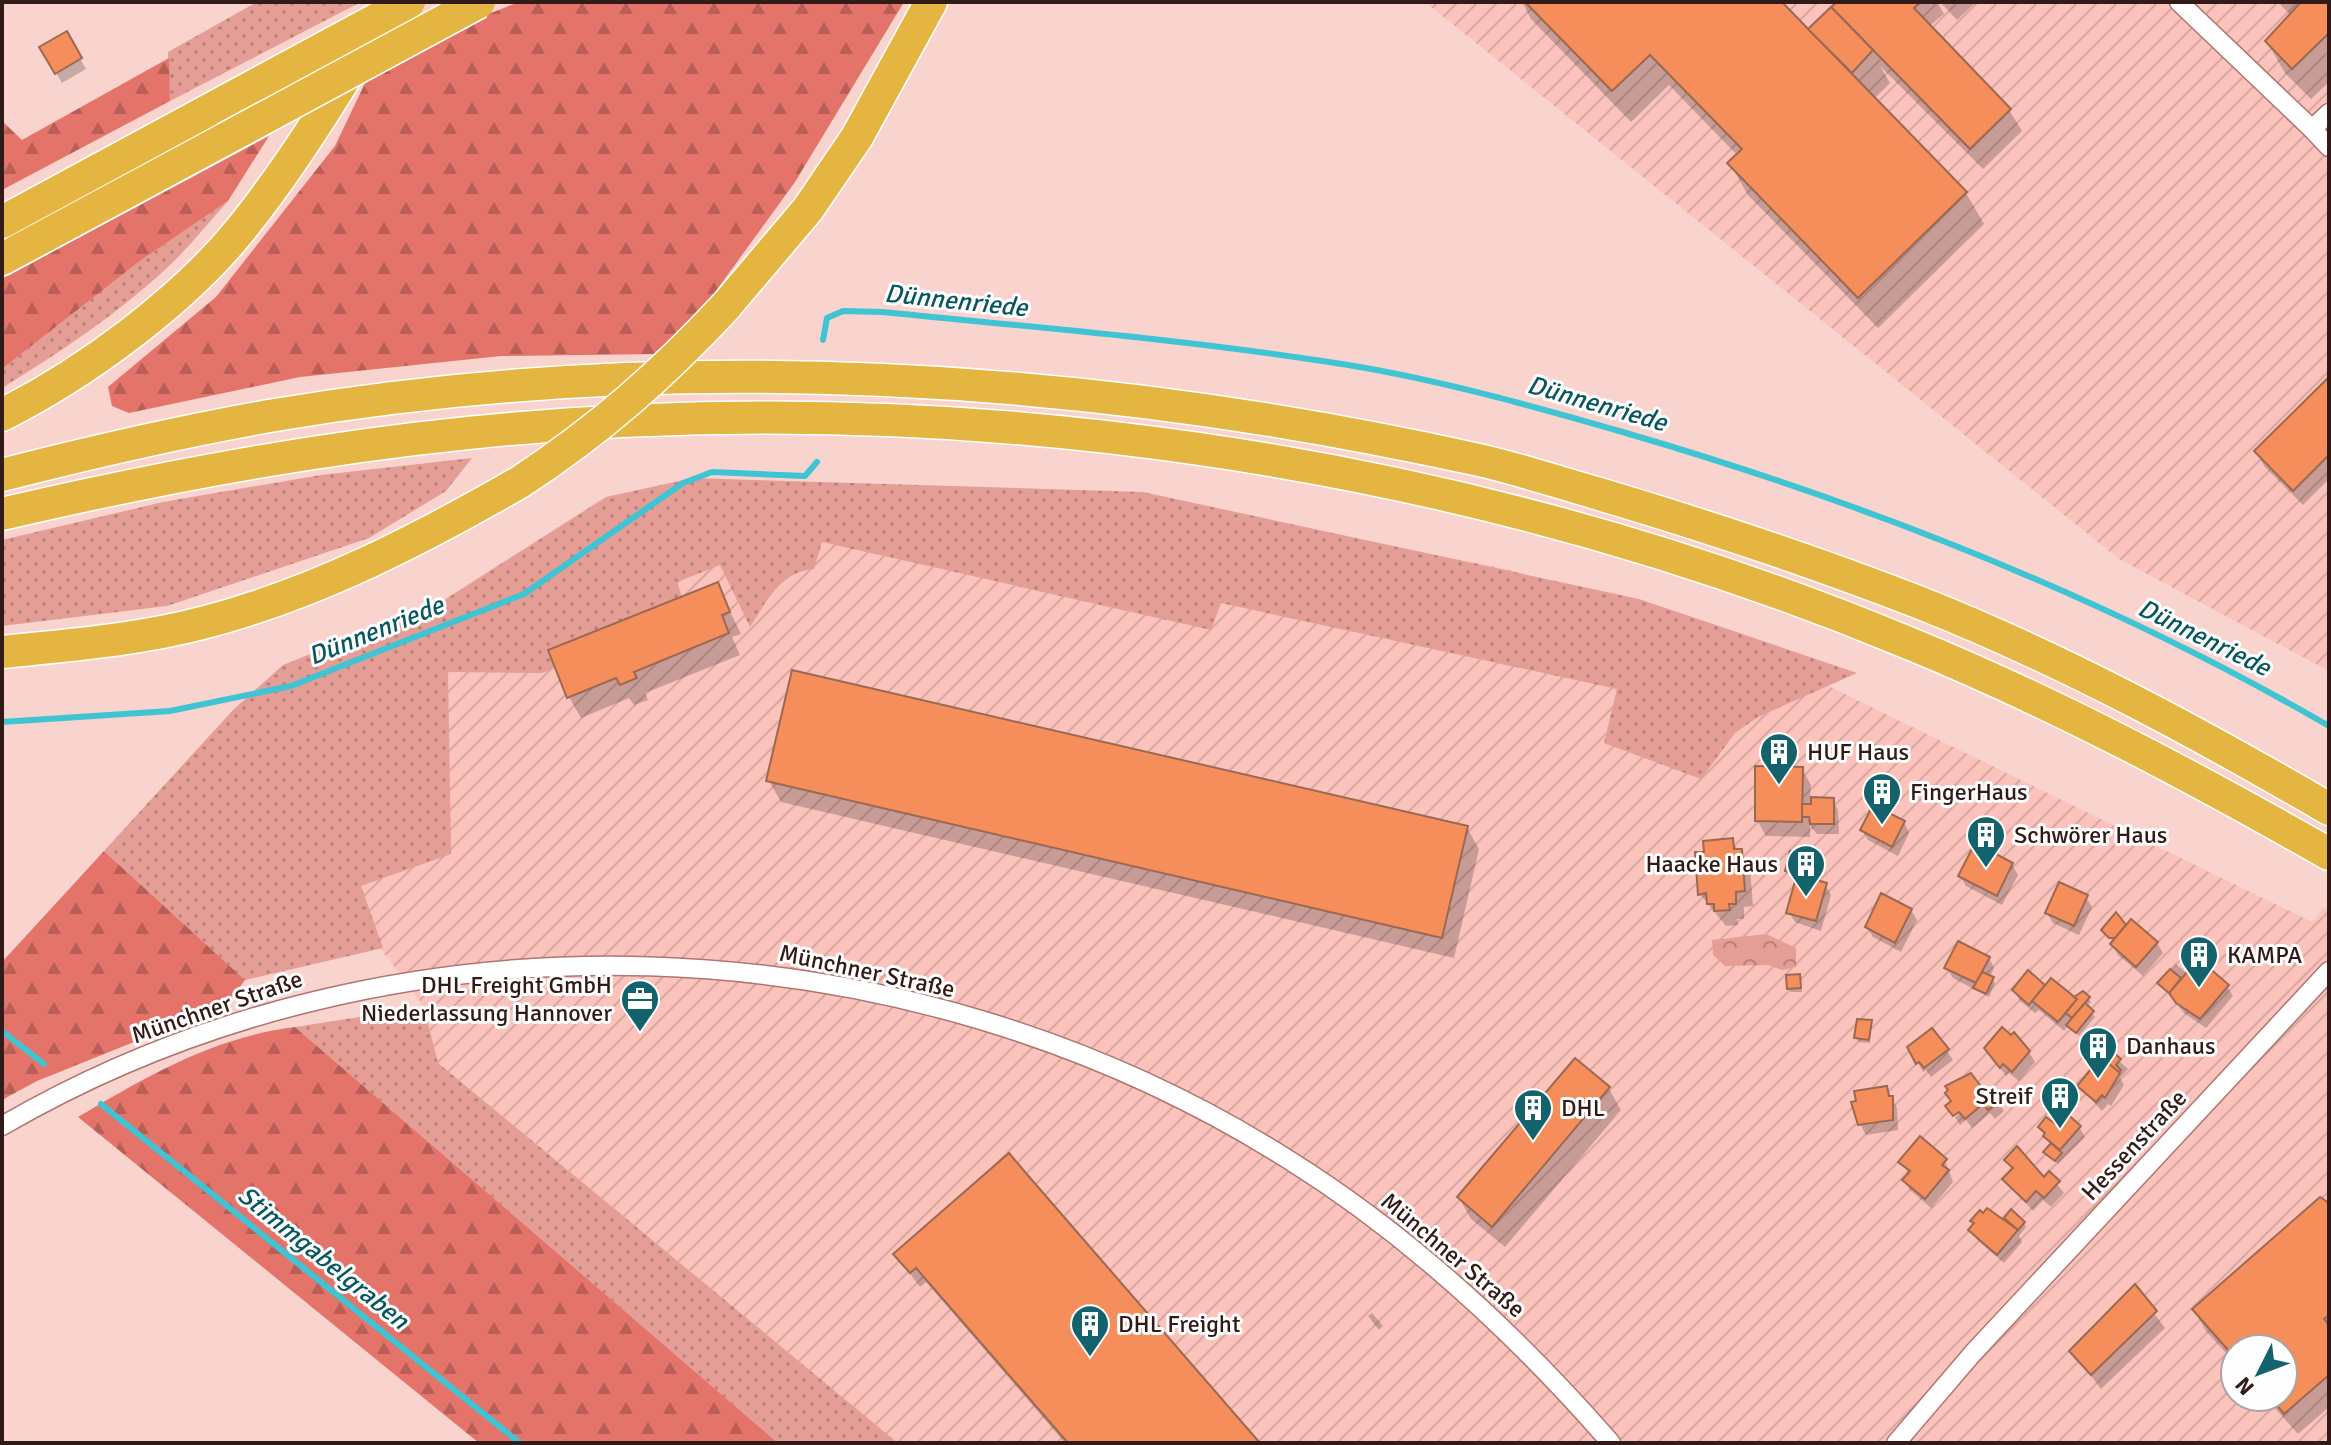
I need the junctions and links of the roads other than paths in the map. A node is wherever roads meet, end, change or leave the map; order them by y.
1 (390, 2) edge
2 (409, 2) edge
3 (479, 2) edge
4 (931, 2) edge
5 (2179, 2) edge
6 (2329, 113) edge
7 (2312, 129) junction
8 (2329, 147) edge
9 (2, 222) edge
10 (2, 259) edge
11 (2, 415) edge
12 (2, 475) edge
13 (2, 514) edge
14 (2, 652) edge
15 (2329, 809) edge
16 (2329, 854) edge
17 (2329, 971) edge
18 (2, 1126) edge
19 (1973, 1353) junction
20 (1611, 1443) edge
21 (1882, 1443) edge
22 (1896, 1443) edge

1 - 11 highway
2 - 9 highway, bridge
3 - 10 highway, bridge
4 - 14 highway, bridge
5 - 7 street
6 - 7 street
7 - 8 street
12 - 15 highway
13 - 16 highway
17 - 19 street, Hessenstraße
18 - 20 street, Münchner Straße
19 - 21 street, Hessenstraße
19 - 22 street, Hessenstraße

